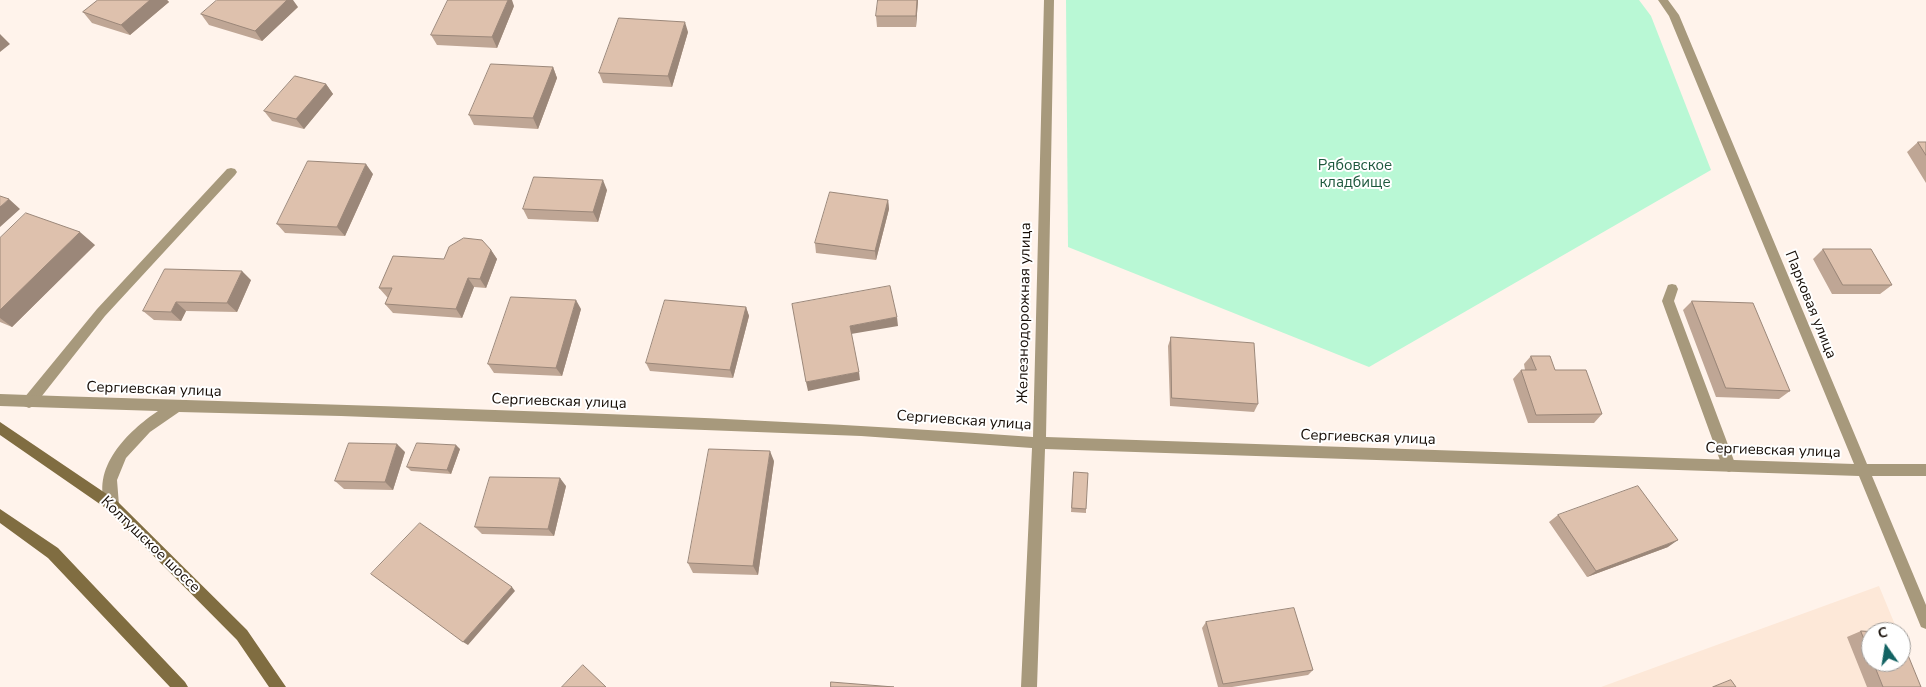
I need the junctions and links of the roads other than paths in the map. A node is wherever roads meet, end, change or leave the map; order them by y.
1 (1049, 0) edge
2 (1663, 0) edge
3 (231, 172) dead end
4 (1672, 289) dead end
5 (0, 400) edge
6 (29, 402) junction
7 (176, 407) junction
8 (0, 428) edge
9 (1038, 443) junction
10 (1729, 466) junction
11 (1861, 470) junction
12 (1926, 470) edge
13 (112, 505) junction
14 (0, 515) edge
15 (1926, 622) edge
16 (180, 687) edge
17 (278, 687) edge
18 (1029, 687) edge

1 - 9 street, Железнодорожная улица
2 - 11 street, Парковая улица
3 - 6 street
4 - 10 street
5 - 6 street, Сергиевская улица
6 - 7 street, Сергиевская улица
7 - 9 street, Сергиевская улица
7 - 13 street
8 - 13 main road, Колтушское шоссе
9 - 10 street, Сергиевская улица
9 - 18 street, Железнодорожная улица
10 - 11 street, Сергиевская улица
11 - 12 street, Сергиевская улица
11 - 15 street, Парковая улица
13 - 17 main road, Колтушское шоссе
14 - 16 main road

